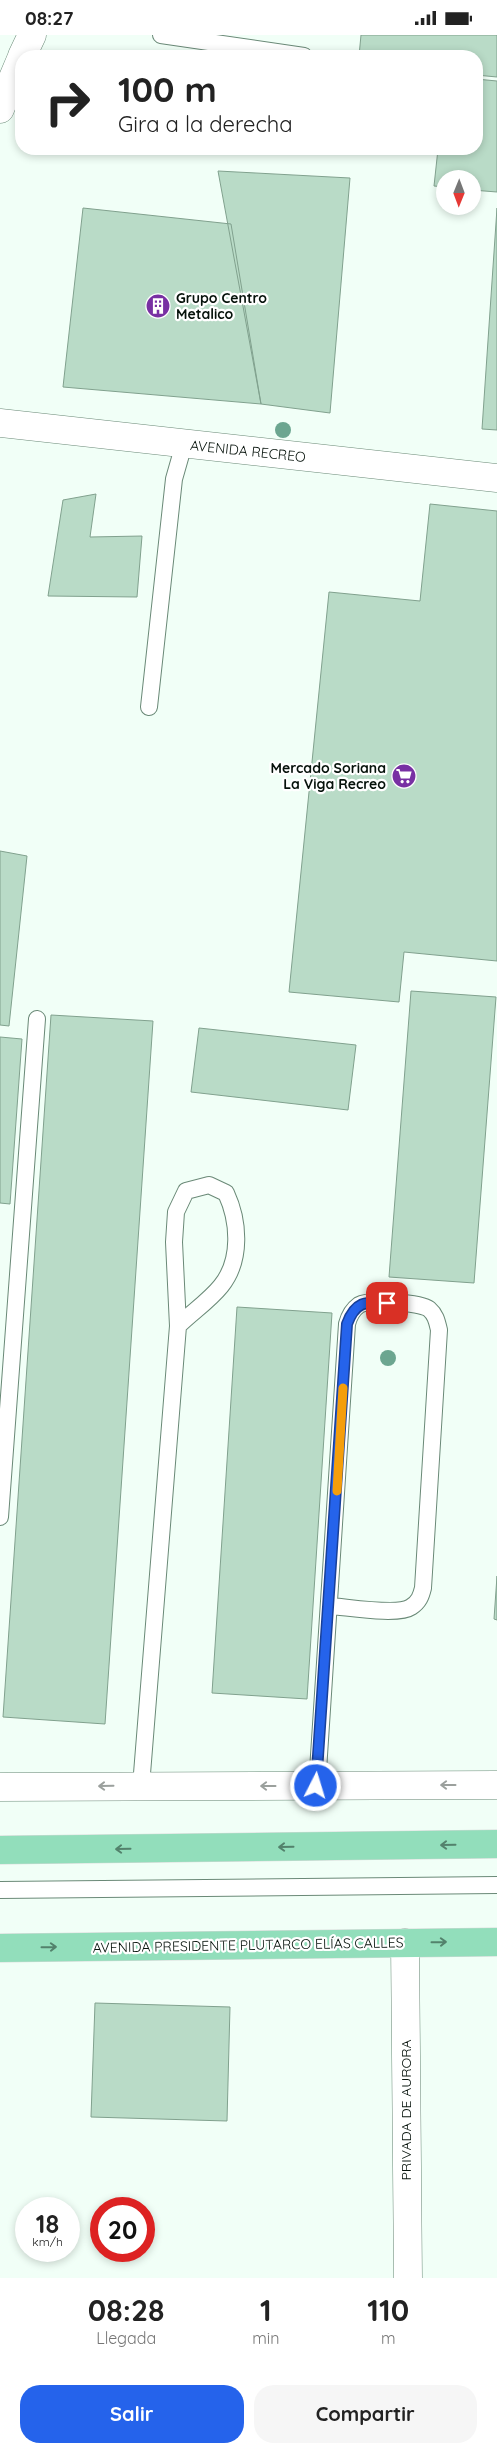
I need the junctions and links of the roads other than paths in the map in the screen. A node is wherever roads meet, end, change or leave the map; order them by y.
1 (32, 35) edge
2 (161, 35) edge
3 (24, 50) edge
4 (263, 50) edge
5 (14, 67) edge
6 (0, 109) edge
7 (0, 423) edge
8 (184, 444) junction
9 (497, 478) edge
10 (149, 707) dead end
11 (38, 1019) dead end
12 (178, 1326) junction
13 (0, 1517) edge
14 (330, 1606) junction
15 (497, 1785) edge
16 (141, 1786) junction
17 (316, 1786) junction
18 (0, 1787) edge
19 (497, 1844) edge
20 (0, 1850) edge
21 (497, 1885) edge
22 (0, 1891) edge
23 (497, 1941) edge
24 (405, 1943) junction
25 (0, 1948) edge
26 (408, 2278) edge

1 - 3 street
2 - 4 lane
5 - 6 street
7 - 8 street, AVENIDA RECREO
8 - 9 street, AVENIDA RECREO
8 - 10 lane
11 - 13 lane
12 - 12 lane
12 - 16 lane
14 - 14 lane
14 - 17 lane
15 -> 17 street
17 -> 16 street
16 -> 18 street
19 -> 20 main road
21 - 22 lane
24 -> 23 main road, AVENIDA PRESIDENTE PLUTARCO ELÍAS CALLES
25 -> 24 main road, AVENIDA PRESIDENTE PLUTARCO ELÍAS CALLES
24 - 26 street, PRIVADA DE AURORA

